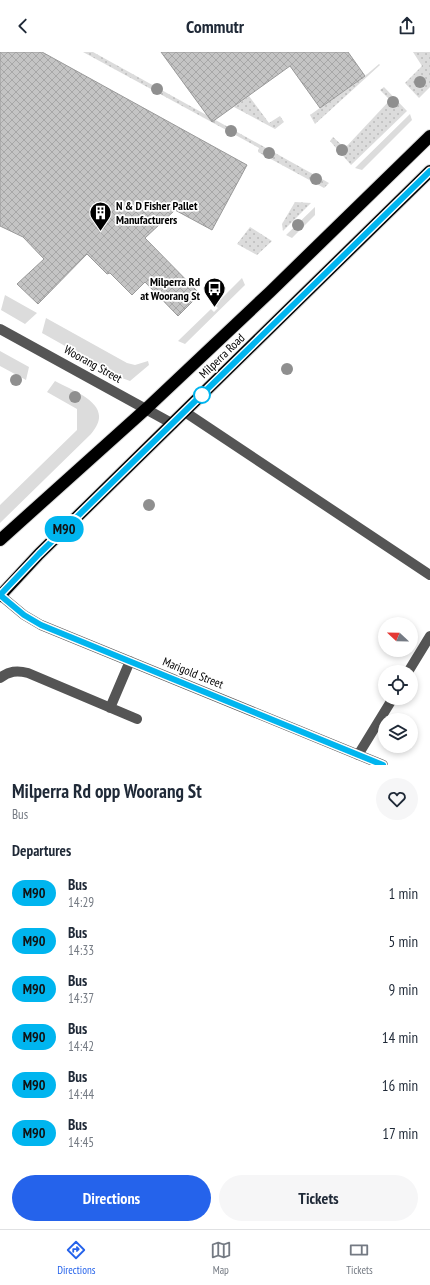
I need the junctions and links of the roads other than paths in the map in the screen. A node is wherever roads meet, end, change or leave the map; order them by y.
1 (430, 136) edge
2 (430, 171) edge
3 (0, 328) edge
4 (146, 408) junction
5 (185, 412) junction
6 (173, 424) junction
7 (0, 540) edge
8 (430, 575) edge
9 (0, 595) edge
10 (430, 636) edge
11 (130, 661) junction
12 (412, 665) edge
13 (0, 678) edge
14 (389, 705) edge
15 (110, 708) junction
16 (137, 719) dead end
17 (358, 755) junction
18 (383, 765) edge

1 - 4 highway, Milperra Road
2 - 5 highway, Milperra Road
3 - 4 street, Woorang Street
4 - 6 street, Woorang Street
4 - 7 highway, Milperra Road
5 - 6 highway, Milperra Road
5 - 8 street
6 - 9 highway, Milperra Road
9 - 11 street, Marigold Street
10 - 12 street
11 - 15 street
11 - 17 street, Marigold Street
13 - 15 street
14 - 17 street
15 - 16 street
17 - 18 street, Marigold Street

